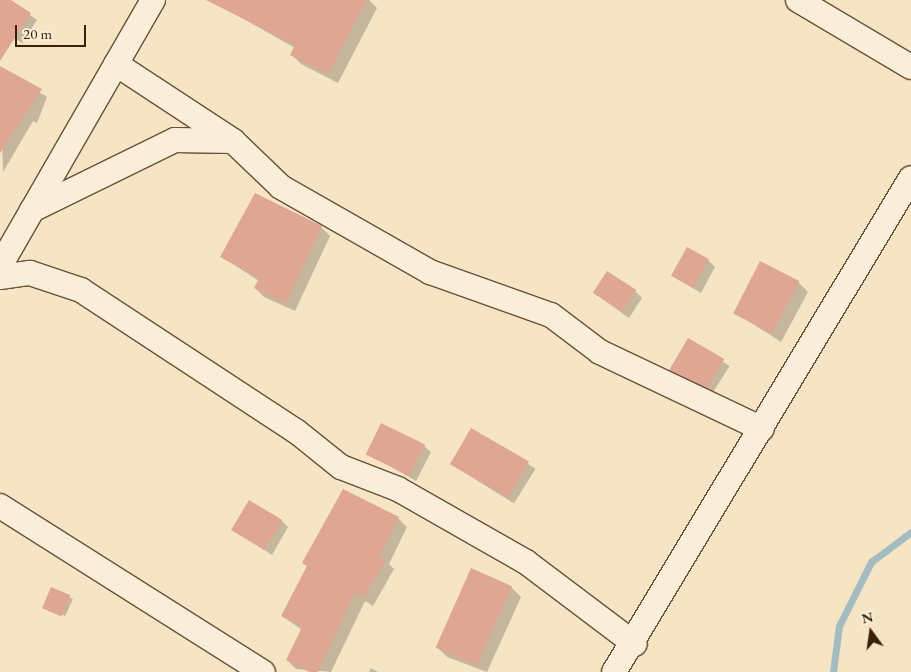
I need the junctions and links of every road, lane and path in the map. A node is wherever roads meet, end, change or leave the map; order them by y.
1 (153, 0) edge
2 (798, 0) edge
3 (116, 64) junction
4 (911, 67) edge
5 (233, 141) junction
6 (911, 178) edge
7 (32, 210) junction
8 (0, 266) edge
9 (0, 277) edge
10 (762, 429) junction
11 (0, 506) edge
12 (635, 644) junction
13 (263, 672) edge
14 (614, 672) edge

1 - 3 street
2 - 4 street
3 - 5 street
3 - 7 street
5 - 7 street
5 - 10 street
6 - 10 street
7 - 8 street
9 - 12 street
10 - 12 street
11 - 13 street
12 - 14 street

